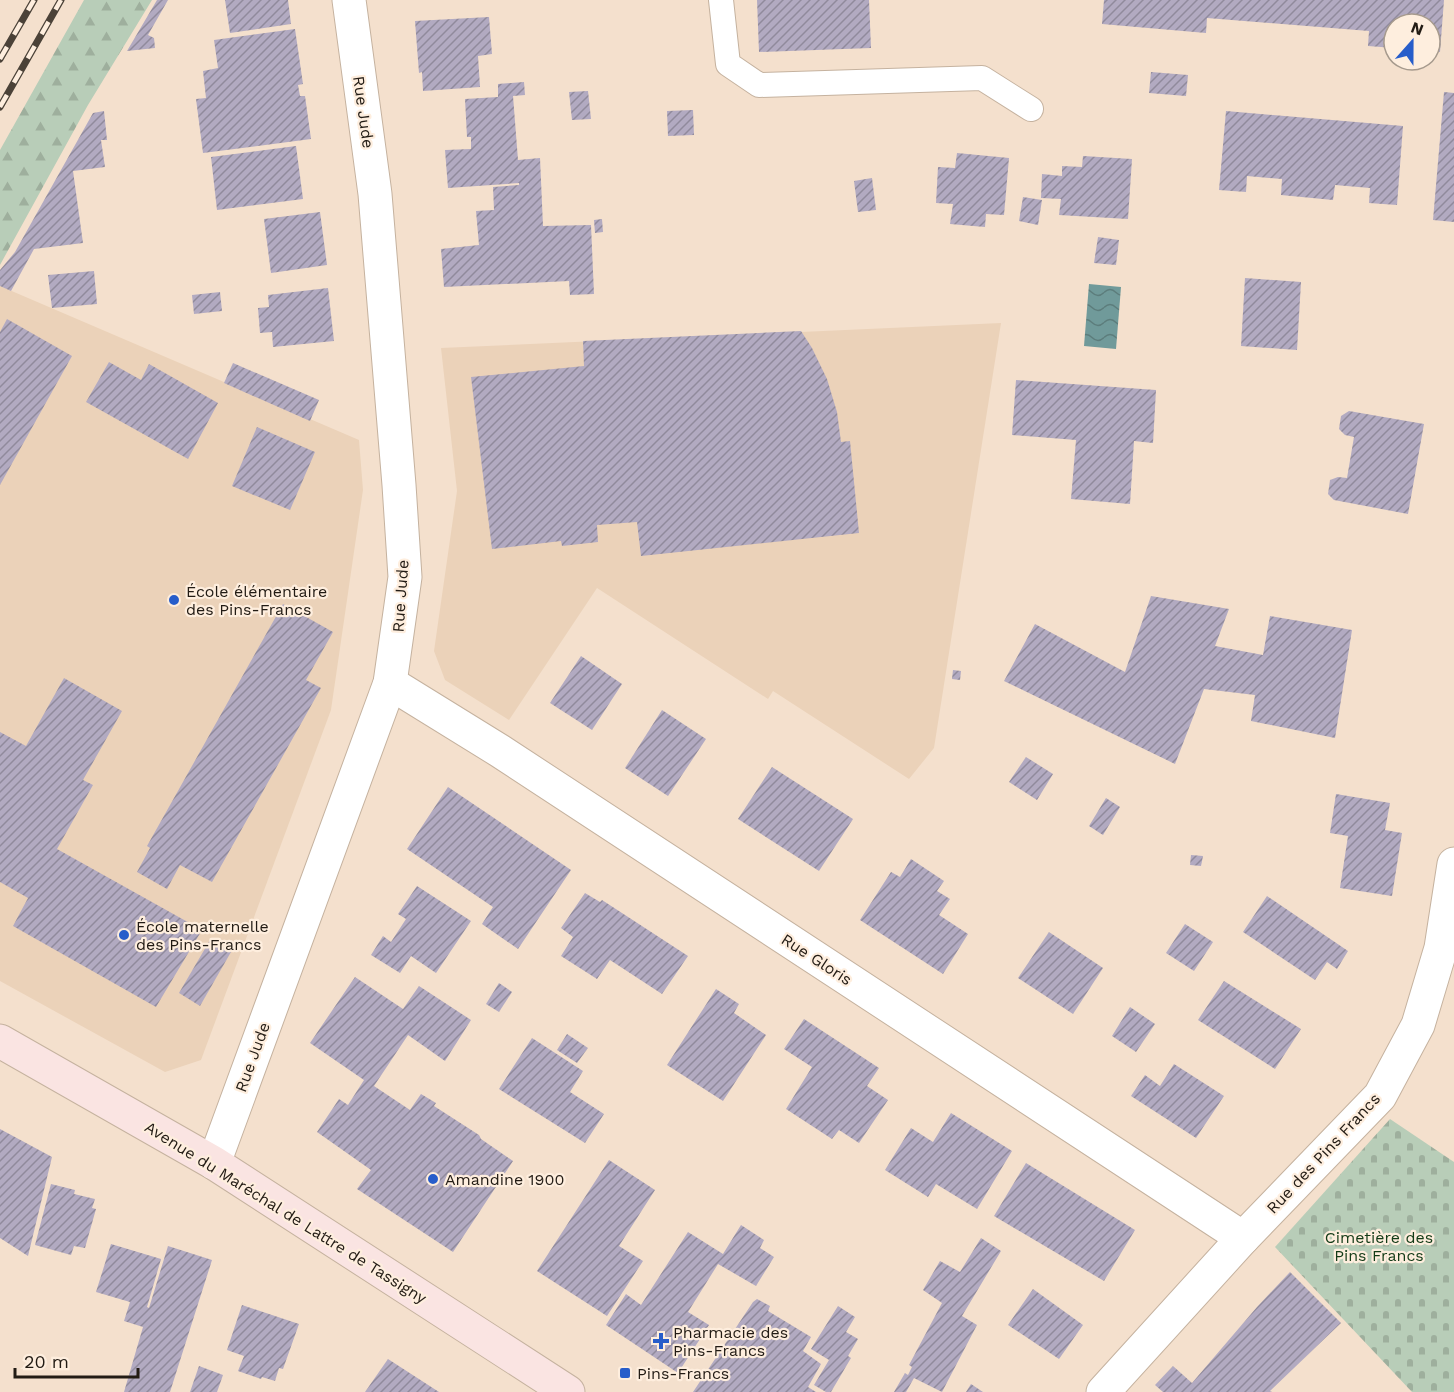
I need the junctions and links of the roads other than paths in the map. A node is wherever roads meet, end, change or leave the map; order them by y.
1 (349, 0) edge
2 (722, 0) edge
3 (1031, 109) dead end
4 (390, 683) junction
5 (1454, 864) edge
6 (0, 1041) edge
7 (214, 1163) junction
8 (1243, 1238) junction
9 (568, 1392) edge
10 (1103, 1392) edge

1 - 4 street, Rue Jude
2 - 3 lane
4 - 7 street, Rue Jude
4 - 8 street, Rue Gloris
5 - 8 street, Rue des Pins Francs
6 - 7 main road, Avenue du Maréchal de Lattre de Tassigny
7 - 9 main road, Avenue du Maréchal de Lattre de Tassigny
8 - 10 street, Rue des Pins Francs

